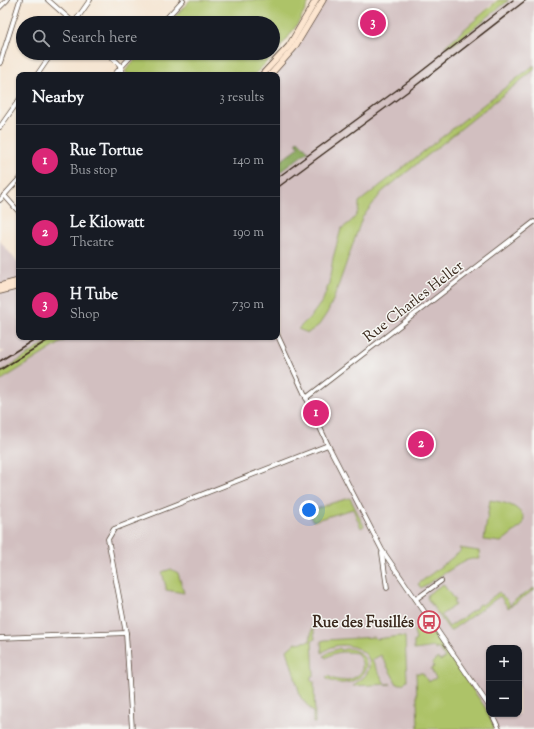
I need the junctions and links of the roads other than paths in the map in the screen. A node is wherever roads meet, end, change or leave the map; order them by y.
1 (7, 0) edge
2 (20, 0) edge
3 (48, 0) edge
4 (90, 0) edge
5 (183, 0) edge
6 (316, 0) edge
7 (322, 0) edge
8 (0, 7) edge
9 (66, 16) edge
10 (79, 16) edge
11 (168, 16) edge
12 (280, 56) edge
13 (47, 60) edge
14 (115, 60) edge
15 (127, 60) edge
16 (276, 60) edge
17 (0, 63) edge
18 (120, 68) junction
19 (39, 72) edge
20 (117, 72) edge
21 (122, 72) edge
22 (265, 72) edge
23 (273, 72) edge
24 (16, 104) edge
25 (0, 127) edge
26 (16, 182) edge
27 (4, 196) junction
28 (0, 200) edge
29 (16, 209) edge
30 (534, 222) edge
31 (16, 282) edge
32 (0, 286) edge
33 (16, 287) edge
34 (0, 291) edge
35 (280, 340) edge
36 (306, 398) junction
37 (328, 445) junction
38 (382, 550) junction
39 (394, 567) junction
40 (385, 575) junction
41 (441, 581) dead end
42 (387, 588) dead end
43 (416, 599) junction
44 (126, 633) junction
45 (0, 638) edge
46 (486, 702) edge
47 (493, 717) edge
48 (132, 729) edge
49 (499, 729) edge

1 - 8 street
2 - 17 street
3 - 9 street
4 - 10 street
5 - 11 street
6 - 12 street
7 - 23 street
13 - 19 street
14 - 18 street
15 - 18 street
16 - 22 street
18 - 20 street
18 - 21 street
24 - 25 street
26 - 27 street
27 - 28 street
27 - 29 street
30 - 36 street, Rue Charles Heller
31 - 32 street
33 - 34 street
35 - 36 street
36 - 37 street
37 - 38 street
37 - 44 street
38 - 39 street
38 - 40 street
39 - 40 street
39 - 43 street
40 - 42 street
41 - 43 street
43 - 46 street
44 - 45 street
44 - 48 street
47 - 49 street

